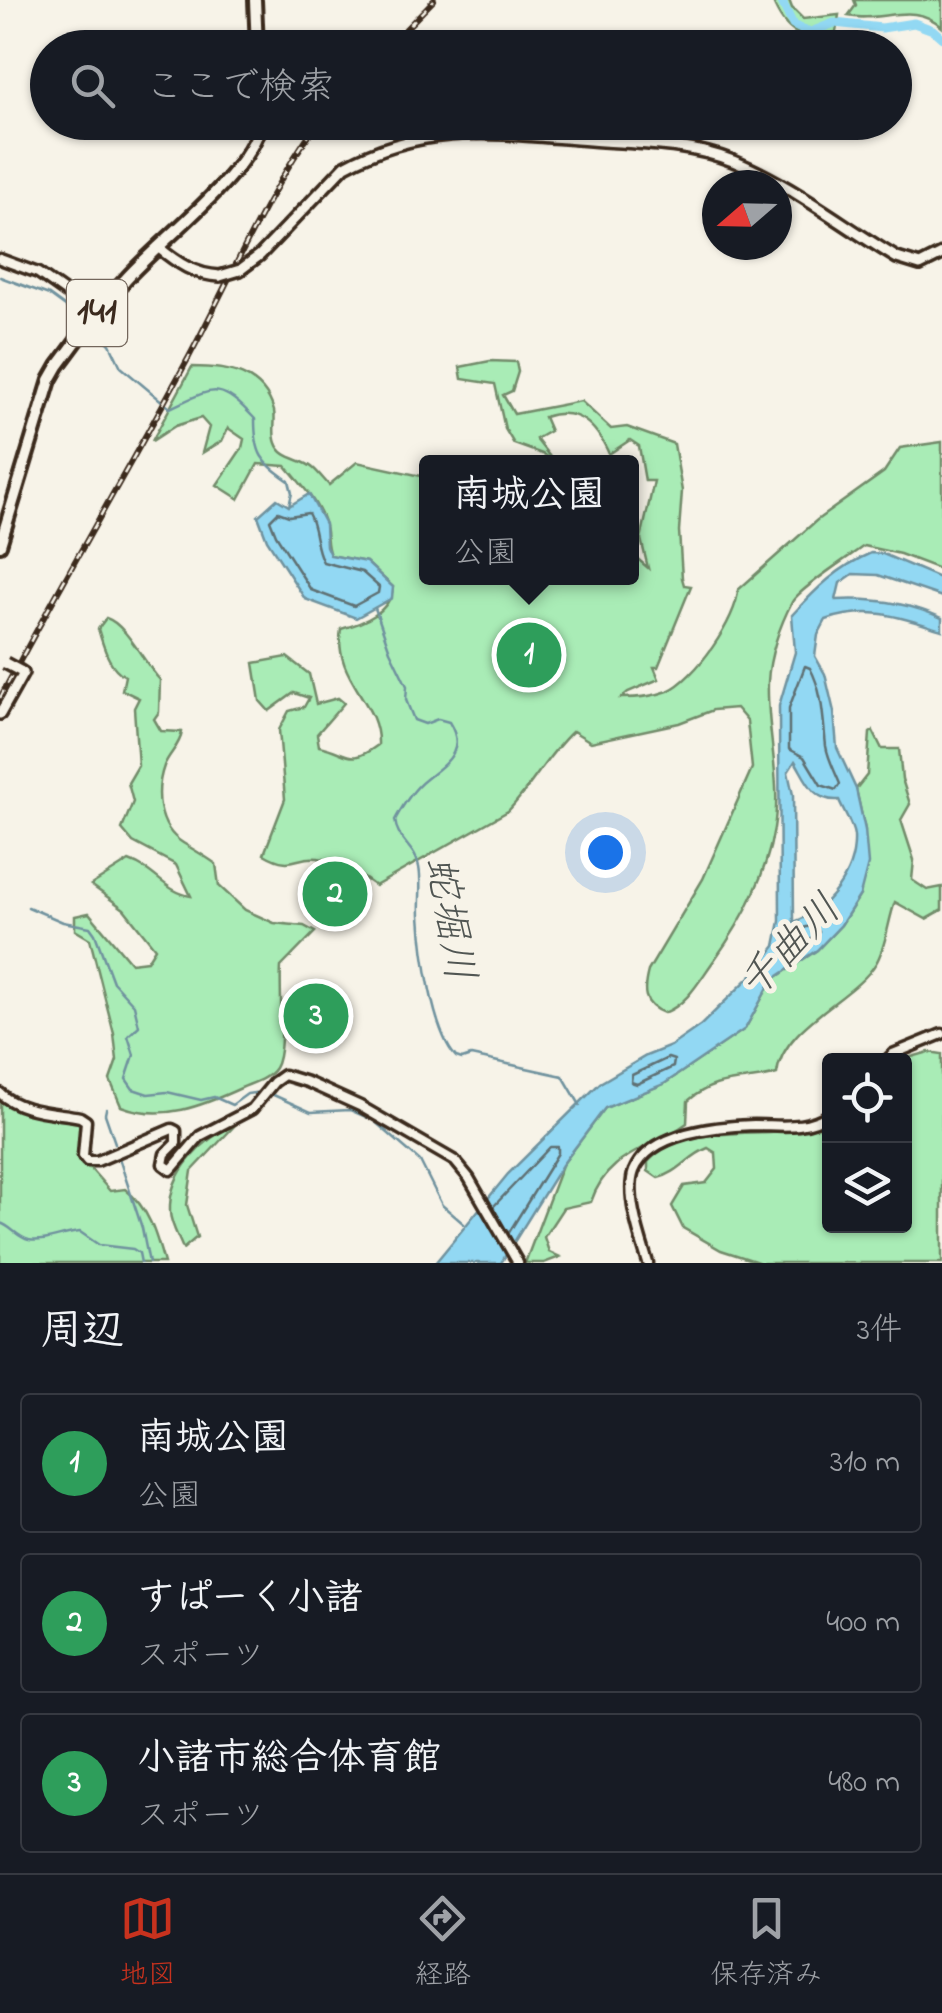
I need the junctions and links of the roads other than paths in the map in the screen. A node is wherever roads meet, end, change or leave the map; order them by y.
1 (255, 0) edge
2 (256, 30) edge
3 (255, 140) edge
4 (416, 140) edge
5 (598, 140) edge
6 (158, 248) junction
7 (942, 254) edge
8 (0, 259) edge
9 (96, 314) junction
10 (0, 545) edge
11 (2, 661) edge
12 (0, 714) edge
13 (942, 1034) edge
14 (895, 1053) edge
15 (0, 1093) edge
16 (822, 1117) edge
17 (517, 1260) edge
18 (648, 1263) edge

1 - 2 highway
3 - 6 highway, 141
4 - 6 main road, bridge
5 - 7 main road, bridge
6 - 9 highway, 141
8 - 9 main road
9 - 10 highway, 141
11 - 12 main road, bridge
13 - 14 main road
15 - 17 main road
16 - 18 main road

